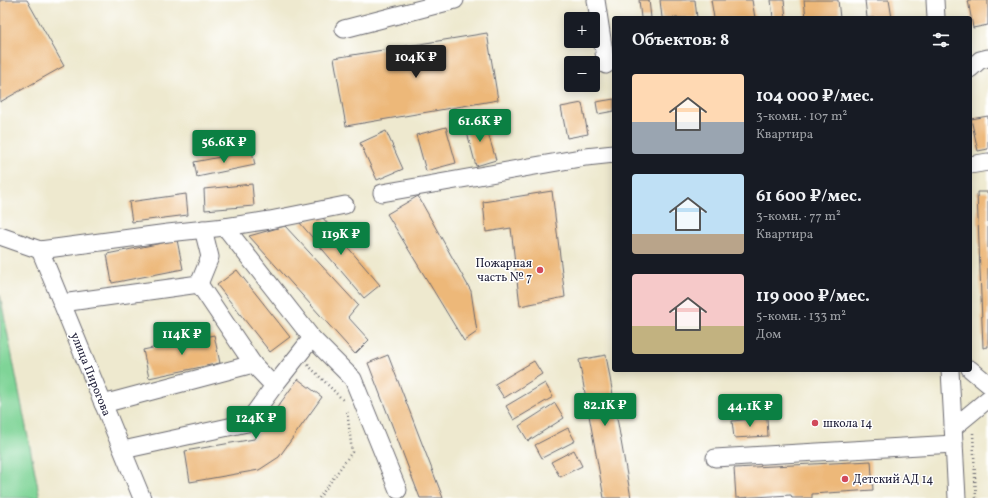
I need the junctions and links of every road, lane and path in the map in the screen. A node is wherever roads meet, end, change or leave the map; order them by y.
1 (455, 0) edge
2 (596, 0) edge
3 (935, 0) edge
4 (936, 16) edge
5 (344, 29) dead end
6 (606, 65) dead end
7 (612, 154) edge
8 (988, 162) edge
9 (972, 165) edge
10 (382, 194) dead end
11 (345, 205) dead end
12 (225, 227) junction
13 (203, 229) junction
14 (0, 236) edge
15 (40, 250) junction
16 (199, 284) junction
17 (62, 303) junction
18 (312, 338) junction
19 (298, 355) junction
20 (253, 364) junction
21 (972, 371) edge
22 (950, 372) edge
23 (988, 384) edge
24 (274, 386) junction
25 (988, 399) edge
26 (103, 404) junction
27 (954, 436) junction
28 (122, 450) junction
29 (715, 458) dead end
30 (398, 490) dead end
31 (142, 498) edge
32 (319, 498) edge
33 (957, 498) edge

1 - 5 street
2 - 6 street
3 - 4 street
7 - 10 street
8 - 9 street
11 - 12 street
12 - 13 street
12 - 18 street
13 - 15 street
13 - 16 street
14 - 15 street
15 - 17 street, улица Пирогова
16 - 17 street
16 - 20 street
17 - 26 street, улица Пирогова
18 - 19 street
18 - 30 street
19 - 24 street
19 - 32 path
20 - 24 street
20 - 26 street
21 - 23 street
22 - 27 street
24 - 28 street
25 - 27 street
26 - 28 street, улица Пирогова
27 - 29 street
27 - 33 street
28 - 31 street, улица Пирогова

